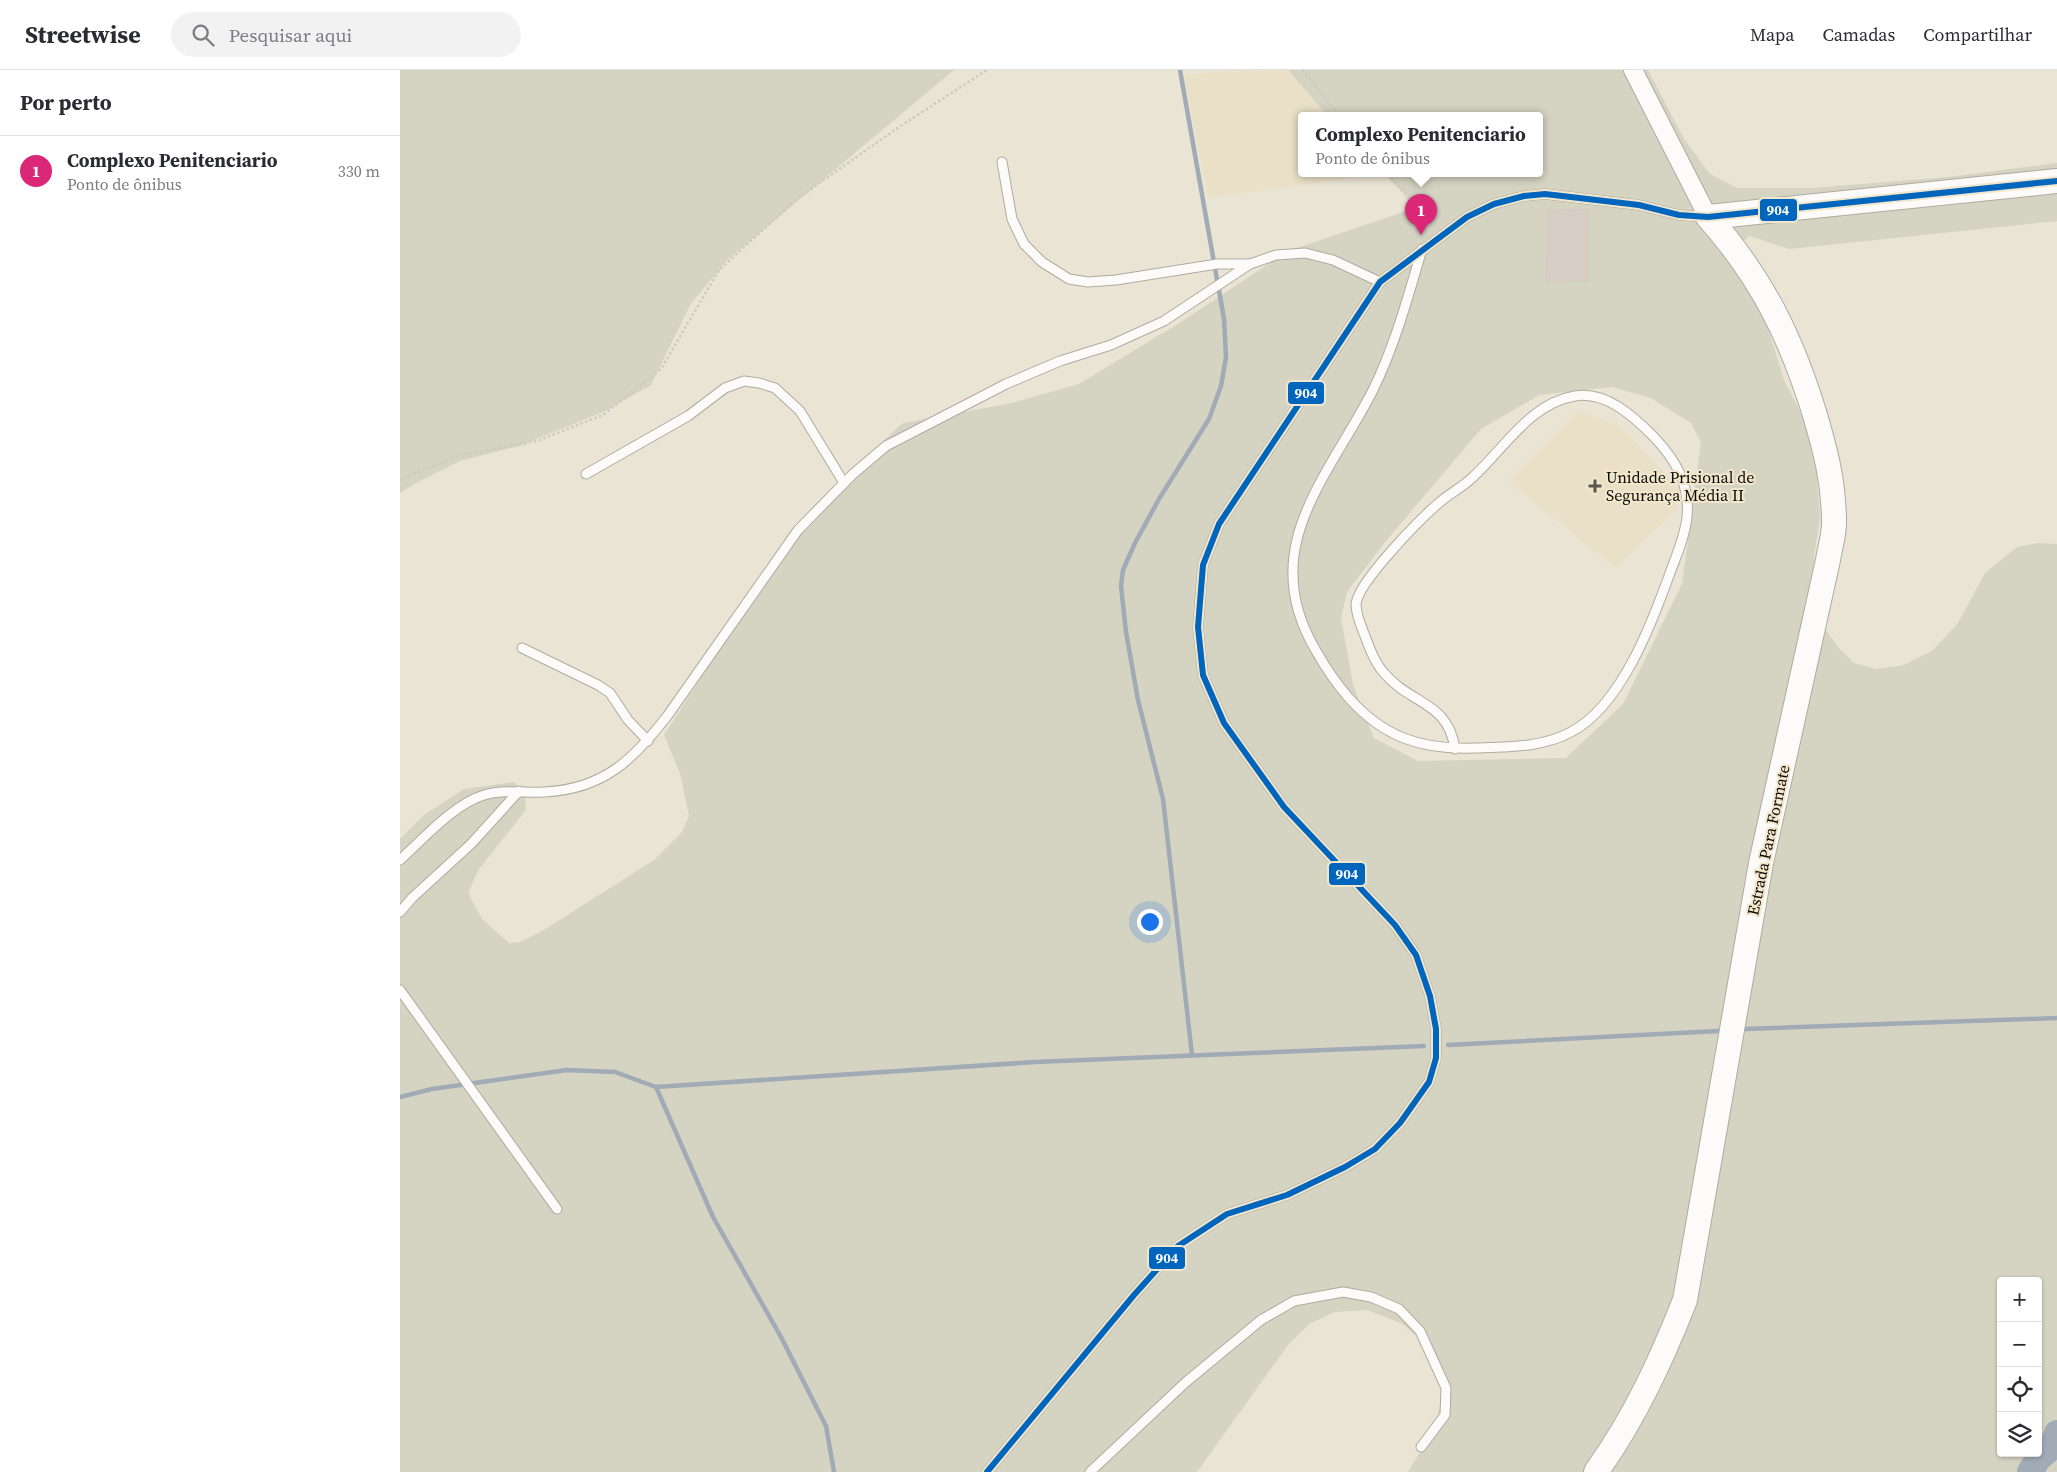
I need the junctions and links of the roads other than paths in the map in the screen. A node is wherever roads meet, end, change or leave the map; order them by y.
1 (1633, 70) edge
2 (1002, 162) dead end
3 (2057, 182) edge
4 (1708, 217) junction
5 (1422, 249) junction
6 (1250, 264) junction
7 (1380, 282) junction
8 (586, 474) dead end
9 (844, 483) junction
10 (522, 648) dead end
11 (648, 741) junction
12 (1455, 749) junction
13 (519, 791) junction
14 (400, 860) edge
15 (400, 912) edge
16 (400, 990) edge
17 (557, 1209) dead end
18 (1421, 1447) dead end
19 (987, 1472) edge
20 (1090, 1472) edge
21 (1596, 1472) edge

1 - 4 street
2 - 6 lane
3 - 4 street
4 - 5 lane
4 - 21 street, Estrada Para Formate
5 - 7 lane
5 - 12 lane
6 - 7 lane
6 - 9 lane
7 - 19 lane
8 - 9 lane
9 - 11 lane
10 - 11 lane
11 - 13 lane
12 - 12 lane
13 - 14 lane
13 - 15 lane
16 - 17 lane
18 - 20 lane

